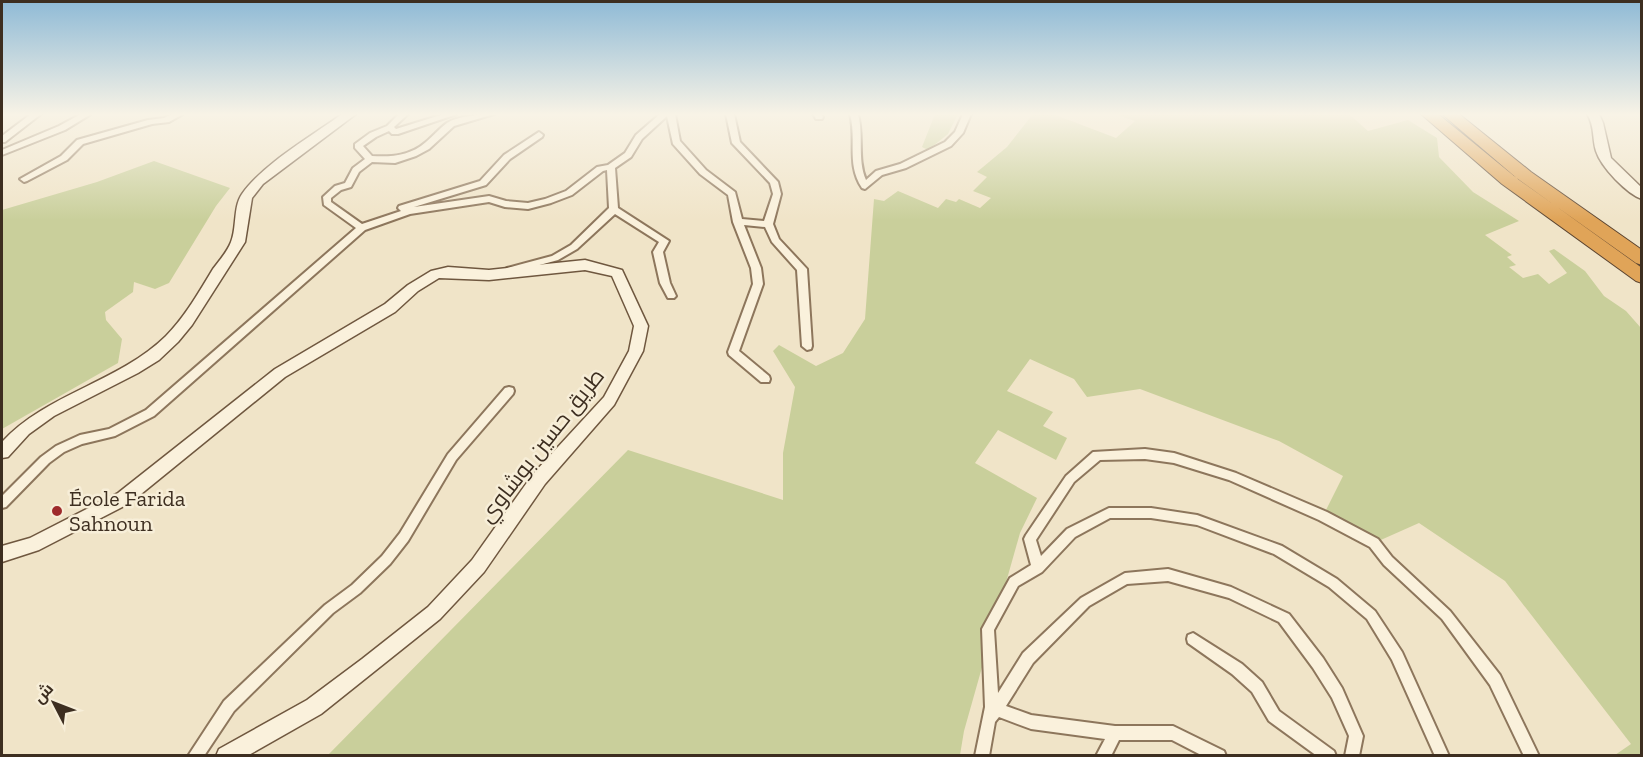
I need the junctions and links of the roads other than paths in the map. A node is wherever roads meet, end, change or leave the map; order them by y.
1 (73, 149) edge
2 (302, 149) edge
3 (361, 149) edge
4 (422, 149) edge
5 (518, 149) edge
6 (631, 149) edge
7 (683, 149) edge
8 (742, 149) edge
9 (856, 149) edge
10 (937, 149) edge
11 (1471, 149) edge
12 (1492, 149) edge
13 (1602, 149) edge
14 (370, 159) junction
15 (611, 167) junction
16 (24, 179) dead end
17 (1641, 195) edge
18 (614, 209) junction
19 (738, 222) junction
20 (768, 224) junction
21 (362, 228) junction
22 (1641, 259) edge
23 (495, 274) junction
24 (1641, 277) edge
25 (671, 296) dead end
26 (807, 346) dead end
27 (765, 379) dead end
28 (509, 391) dead end
29 (2, 452) edge
30 (2, 503) edge
31 (2, 554) edge
32 (1038, 568) junction
33 (1193, 639) dead end
34 (992, 712) junction
35 (1115, 733) junction
36 (195, 756) edge
37 (226, 756) edge
38 (982, 756) edge
39 (1103, 756) edge
40 (1219, 756) edge
41 (1329, 756) edge
42 (1352, 756) edge
43 (1442, 756) edge
44 (1532, 756) edge

1 - 16 street
2 - 29 street
3 - 14 street
4 - 14 street
5 - 21 street
6 - 15 street
7 - 19 street
8 - 20 street
9 - 10 street
11 - 24 highway
12 - 22 highway
13 - 17 street
14 - 21 street
15 - 18 street
15 - 21 street
18 - 23 street
18 - 25 street
19 - 20 street
19 - 27 street
20 - 26 street
21 - 30 street
23 - 31 street, طريق حسين بوشاوي
23 - 37 street, طريق حسين بوشاوي
28 - 36 street
32 - 34 street
32 - 43 street
32 - 44 street
33 - 41 street
34 - 35 street
34 - 38 street
34 - 42 street
35 - 39 street
35 - 40 street

